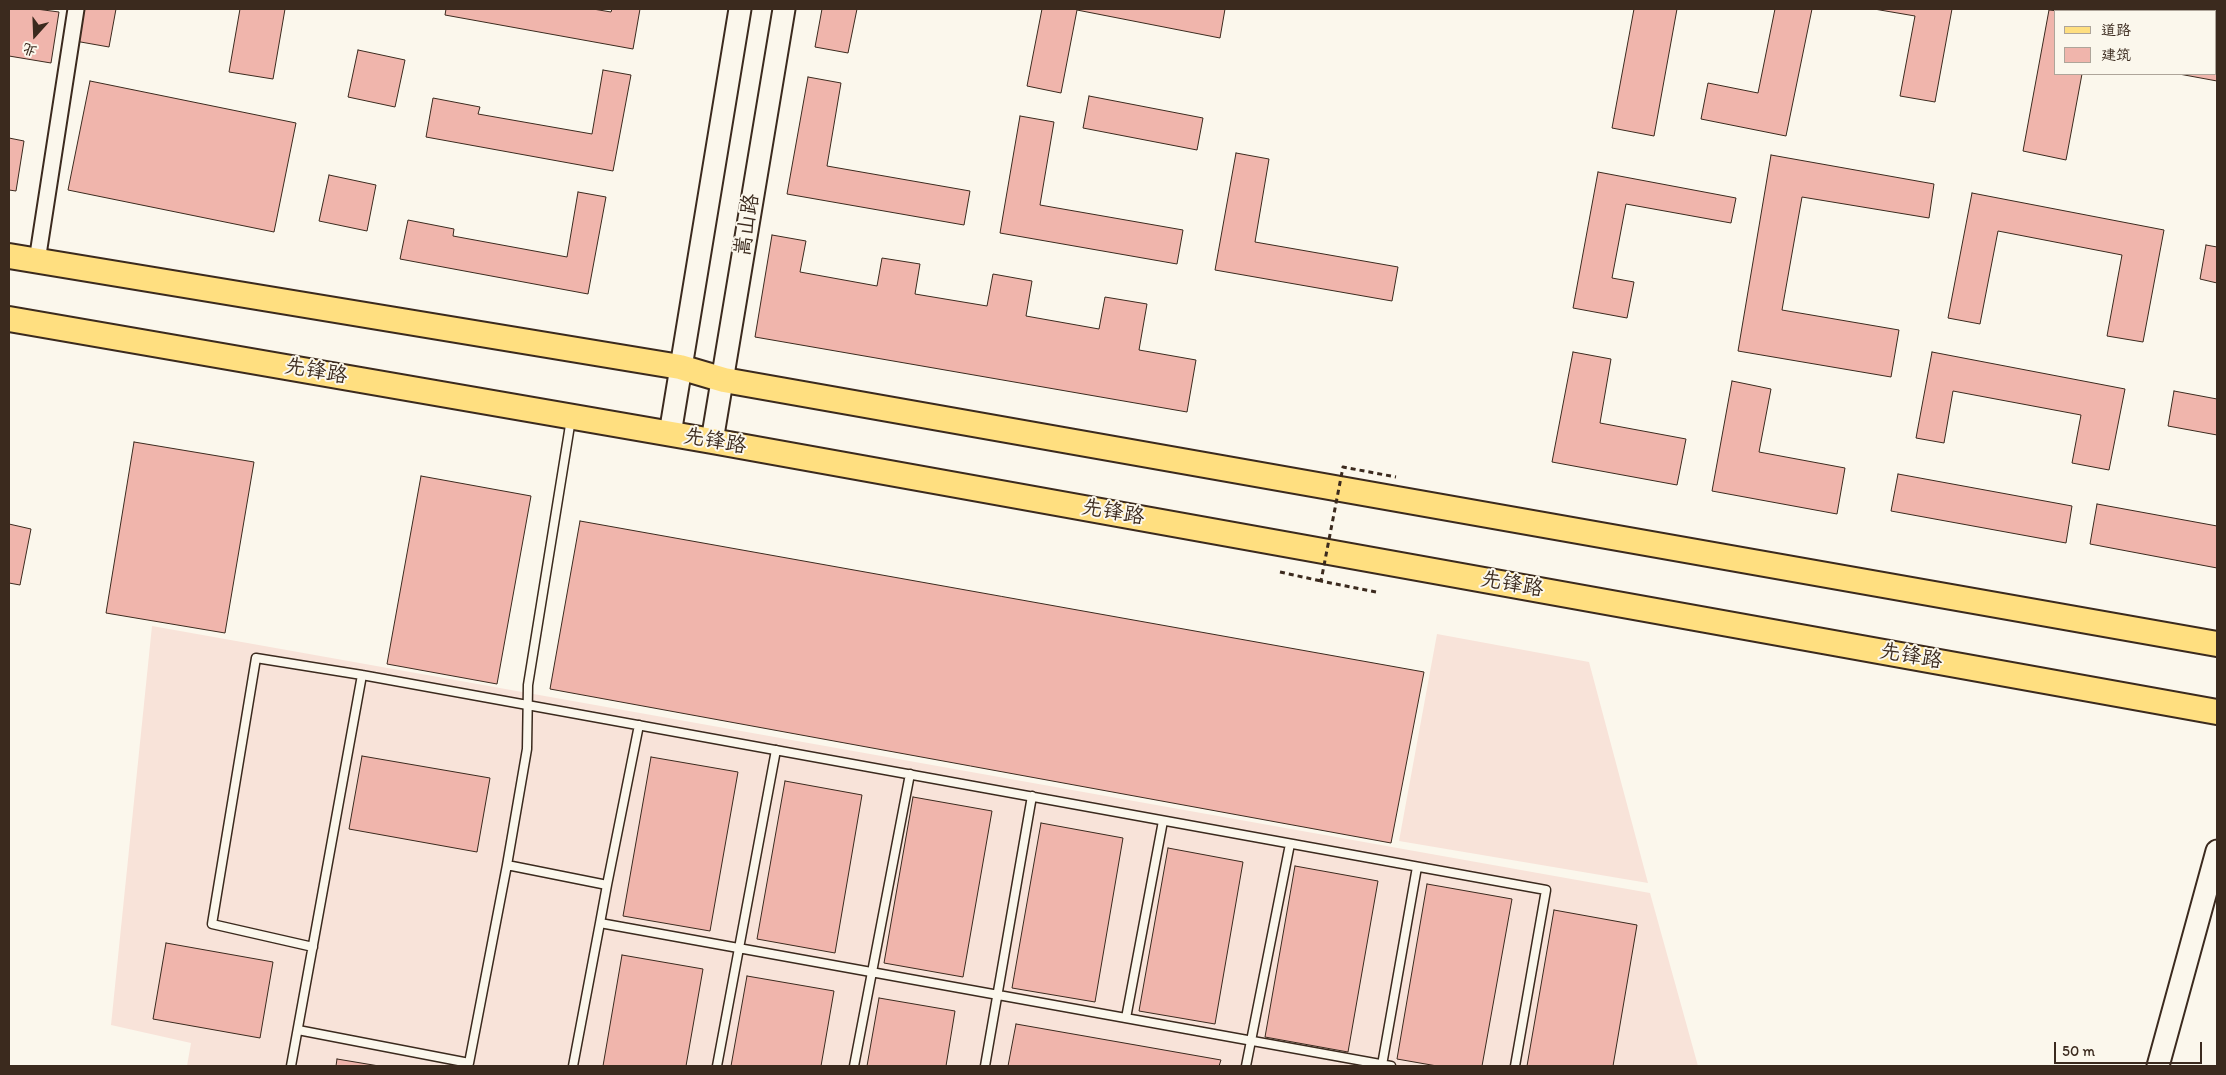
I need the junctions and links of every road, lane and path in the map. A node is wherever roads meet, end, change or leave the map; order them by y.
1 (76, 9) edge
2 (740, 9) edge
3 (784, 9) edge
4 (9, 256) edge
5 (37, 261) junction
6 (9, 319) edge
7 (680, 367) junction
8 (724, 380) junction
9 (572, 417) junction
10 (670, 434) junction
11 (712, 441) junction
12 (1396, 477) dead end
13 (1280, 572) dead end
14 (1321, 581) junction
15 (1376, 592) dead end
16 (2217, 644) edge
17 (362, 675) junction
18 (528, 705) junction
19 (2217, 712) edge
20 (638, 725) junction
21 (776, 750) junction
22 (910, 774) junction
23 (1032, 796) junction
24 (1163, 820) junction
25 (1290, 844) junction
26 (2217, 851) edge
27 (507, 864) junction
28 (1417, 867) junction
29 (607, 885) junction
30 (600, 922) junction
31 (313, 947) junction
32 (739, 948) junction
33 (873, 972) junction
34 (998, 995) junction
35 (1126, 1018) junction
36 (298, 1030) junction
37 (1251, 1041) junction
38 (468, 1065) edge
39 (1382, 1065) junction
40 (291, 1066) edge
41 (573, 1066) edge
42 (717, 1066) edge
43 (854, 1066) edge
44 (985, 1066) edge
45 (1246, 1066) edge
46 (1391, 1066) edge
47 (1514, 1066) edge
48 (2158, 1066) edge

1 - 5 street
2 - 7 main road, 嵩山路
3 - 8 main road, 嵩山路
4 - 5 main road
5 - 7 main road
6 - 9 main road, 先锋路
7 - 8 main road
7 - 10 main road, 嵩山路
8 - 11 main road, 嵩山路
8 - 16 main road
9 - 10 main road, 先锋路
9 - 18 lane
10 - 11 main road, 先锋路
11 - 19 main road, 先锋路
12 - 14 path, bridge
13 - 14 path
14 - 15 path, bridge
17 - 18 lane
17 - 31 lane
17 - 31 lane
18 - 20 lane
18 - 27 lane
20 - 21 lane
20 - 29 lane
21 - 22 lane
21 - 32 lane
22 - 23 lane
22 - 33 lane
23 - 24 lane
23 - 34 lane
24 - 25 lane
24 - 35 lane
25 - 28 lane
25 - 37 lane
26 - 48 main road
27 - 29 lane
27 - 38 lane
28 - 39 lane
28 - 47 lane
29 - 30 lane
30 - 32 lane
30 - 41 lane
31 - 36 lane
32 - 33 lane
32 - 42 lane
33 - 34 lane
33 - 43 lane
34 - 35 lane
34 - 44 lane
35 - 37 lane
36 - 38 lane
36 - 40 lane
37 - 39 lane
37 - 45 lane
39 - 46 lane

